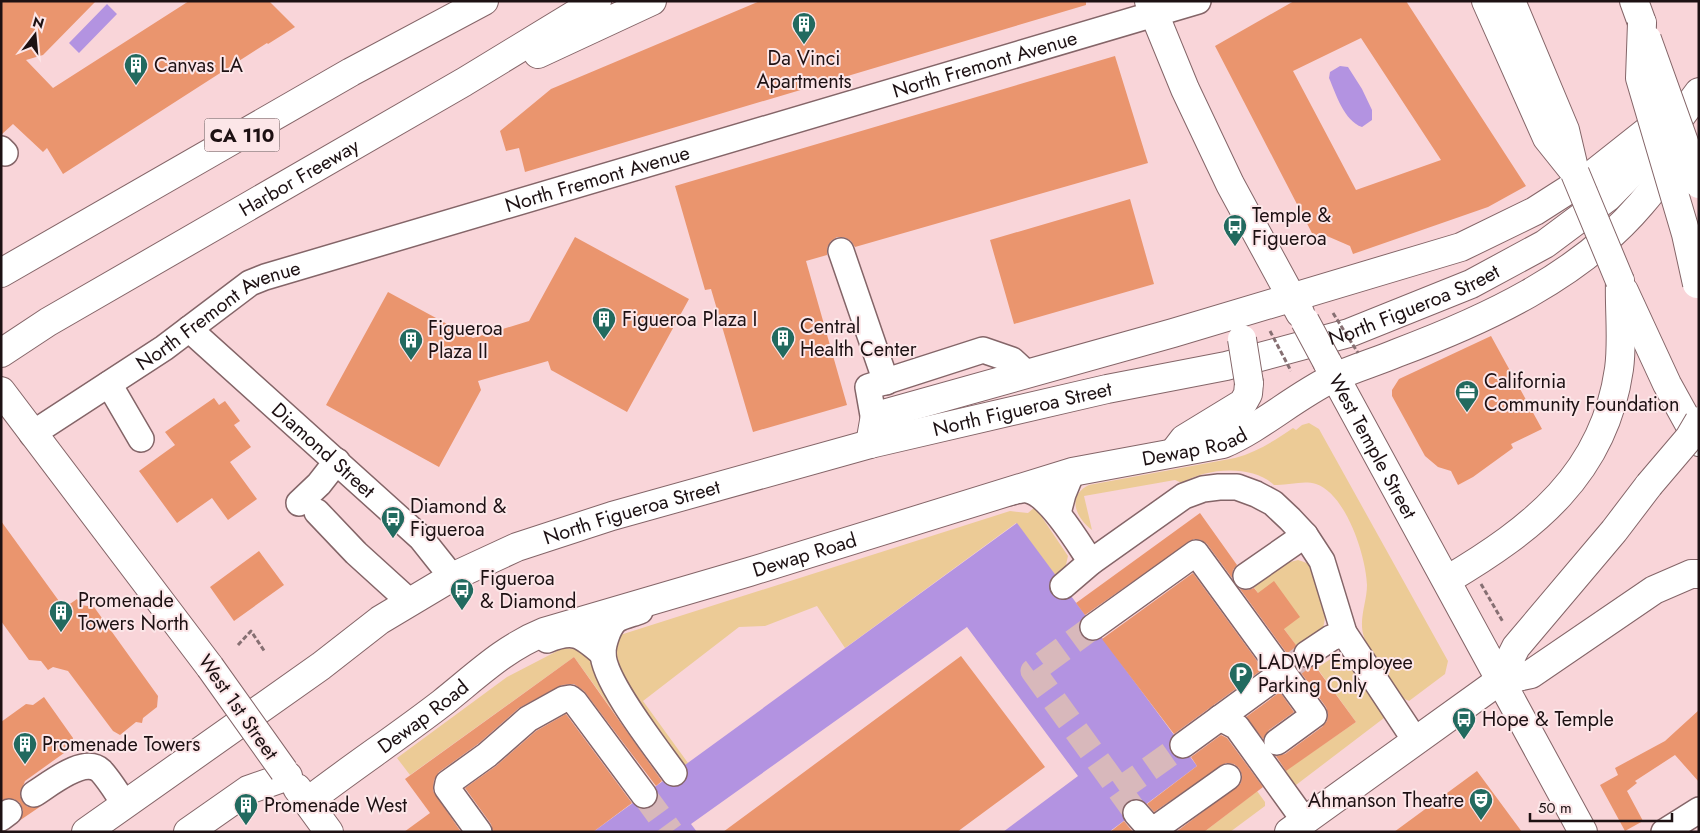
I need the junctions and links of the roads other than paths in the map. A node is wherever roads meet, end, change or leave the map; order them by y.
1 (484, 1) edge
2 (597, 1) edge
3 (652, 1) edge
4 (1198, 1) edge
5 (1486, 1) edge
6 (1511, 1) edge
7 (1152, 8) edge
8 (1637, 9) edge
9 (464, 82) junction
10 (1536, 86) junction
11 (1699, 92) edge
12 (1699, 184) edge
13 (841, 251) dead end
14 (2, 273) edge
15 (1698, 287) edge
16 (1292, 298) junction
17 (1625, 310) junction
18 (1221, 318) junction
19 (189, 330) junction
20 (1, 353) edge
21 (1331, 369) junction
22 (1026, 373) junction
23 (886, 382) junction
24 (108, 384) junction
25 (1, 391) edge
26 (1699, 421) edge
27 (872, 432) junction
28 (32, 434) junction
29 (141, 439) dead end
30 (1699, 442) edge
31 (1173, 453) junction
32 (337, 461) junction
33 (1072, 472) junction
34 (1005, 493) junction
35 (1058, 513) junction
36 (1305, 535) junction
37 (1091, 562) junction
38 (1699, 574) edge
39 (1246, 576) dead end
40 (452, 577) junction
41 (1447, 580) junction
42 (1063, 586) dead end
43 (676, 591) junction
44 (410, 602) junction
45 (1093, 627) tunnel mouth
46 (1344, 633) junction
47 (502, 654) junction
48 (603, 654) junction
49 (1307, 654) tunnel mouth
50 (1283, 672) junction
51 (1499, 680) junction
52 (1220, 718) junction
53 (1416, 740) junction
54 (1277, 742) dead end
55 (1183, 745) tunnel mouth
56 (674, 773) dead end
57 (286, 774) junction
58 (1228, 777) dead end
59 (34, 794) dead end
60 (644, 795) tunnel mouth
61 (307, 802) junction
62 (124, 803) junction
63 (1699, 810) edge
64 (1136, 813) tunnel mouth
65 (1294, 828) edge
66 (86, 832) edge
67 (188, 832) edge
68 (328, 832) edge
69 (479, 832) edge
70 (1583, 832) edge
71 (1664, 832) edge

1 - 14 main road, CA 110
2 - 9 main road, Harbor Freeway
3 - 9 main road
4 - 7 street, North Fremont Avenue
5 - 10 main road
6 - 10 main road
7 - 16 main road, West Temple Street
7 - 19 street, North Fremont Avenue
8 - 12 main road, bridge
8 - 15 main road, bridge
9 - 20 main road, Harbor Freeway
10 - 17 main road, bridge
11 - 16 main road
11 - 21 main road, Dewap Road
11 - 27 main road, North Figueroa Street
13 - 23 street
16 - 18 main road
16 - 21 main road, West Temple Street, bridge
17 - 30 main road
17 - 41 main road
18 - 22 main road
18 - 31 main road, bridge
19 - 24 street, North Fremont Avenue
19 - 32 street, Diamond Street
21 - 31 main road, Dewap Road
21 - 41 main road, West Temple Street
22 - 23 street
22 - 27 main road
23 - 27 street
24 - 28 street, North Fremont Avenue
24 - 29 street
25 - 28 main road, West 1st Street
26 - 51 main road, bridge
27 - 40 main road, North Figueroa Street
28 - 57 main road, West 1st Street, bridge
31 - 33 main road, Dewap Road
32 - 40 street, Diamond Street
32 - 44 street
33 - 34 main road, Dewap Road
33 - 35 street
34 - 35 street
34 - 43 main road, Dewap Road
35 - 37 street
36 - 37 street
36 - 39 street
36 - 46 street
37 - 42 street
38 - 51 main road
40 - 44 main road, North Figueroa Street
41 - 51 main road, West Temple Street
43 - 47 main road, Dewap Road
43 - 48 street
44 - 62 main road, North Figueroa Street
45 - 50 street
46 - 49 street
46 - 53 street
47 - 48 street
47 - 61 main road, Dewap Road
48 - 56 street
50 - 52 street
50 - 54 street
51 - 53 main road
51 - 70 main road, West Temple Street
52 - 55 street
52 - 65 street
53 - 65 main road
57 - 61 main road, West 1st Street
57 - 67 main road
58 - 64 street
59 - 62 street
60 - 69 street
61 - 68 main road, West 1st Street
62 - 66 main road, North Figueroa Street
63 - 71 street

